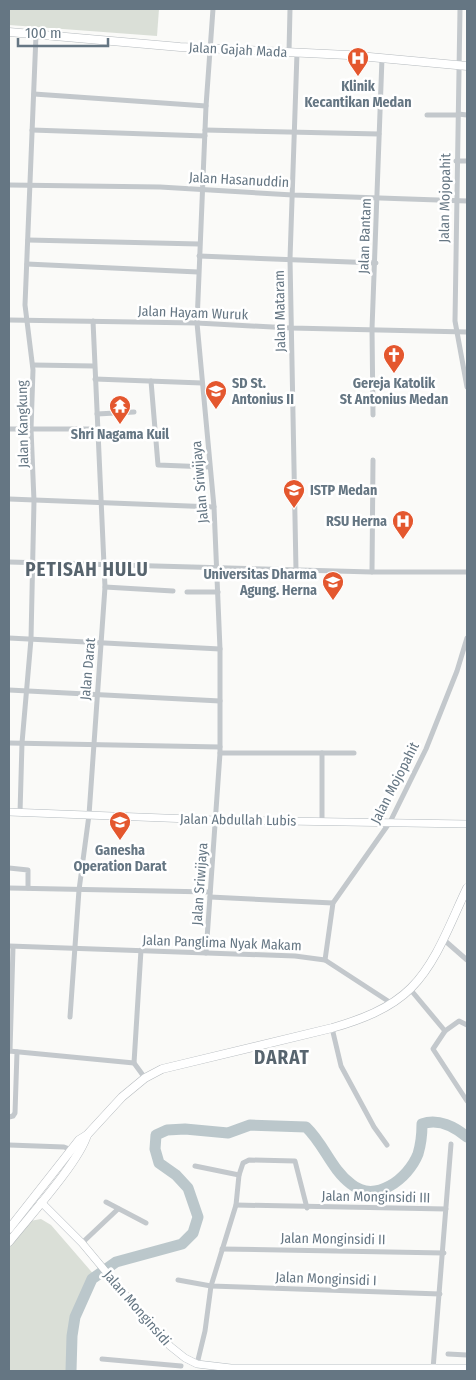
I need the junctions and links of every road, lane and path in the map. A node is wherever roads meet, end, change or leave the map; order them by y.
1 (212, 9) edge
2 (290, 9) edge
3 (460, 9) edge
4 (9, 32) edge
5 (36, 35) junction
6 (210, 49) junction
7 (293, 52) junction
8 (382, 58) junction
9 (463, 66) edge
10 (34, 94) junction
11 (206, 106) junction
12 (428, 115) dead end
13 (458, 115) junction
14 (467, 115) edge
15 (32, 130) junction
16 (295, 132) junction
17 (205, 133) junction
18 (379, 134) junction
19 (456, 160) junction
20 (467, 161) edge
21 (9, 185) edge
22 (29, 186) junction
23 (202, 189) junction
24 (293, 195) junction
25 (378, 198) junction
26 (456, 200) junction
27 (467, 200) edge
28 (28, 240) junction
29 (199, 244) junction
30 (199, 256) junction
31 (290, 259) junction
32 (376, 263) junction
33 (27, 264) junction
34 (198, 272) junction
35 (9, 320) edge
36 (26, 320) junction
37 (93, 321) junction
38 (197, 323) junction
39 (291, 328) junction
40 (372, 329) junction
41 (456, 332) junction
42 (467, 332) edge
43 (33, 365) junction
44 (94, 366) junction
45 (95, 379) junction
46 (151, 381) junction
47 (202, 383) junction
48 (467, 387) edge
49 (373, 402) junction
50 (404, 402) dead end
51 (134, 412) dead end
52 (97, 414) junction
53 (373, 414) dead end
54 (9, 429) edge
55 (31, 429) junction
56 (98, 429) junction
57 (373, 460) dead end
58 (209, 467) junction
59 (9, 499) edge
60 (34, 501) junction
61 (102, 502) junction
62 (214, 507) junction
63 (9, 562) edge
64 (33, 562) junction
65 (105, 564) junction
66 (217, 567) junction
67 (296, 570) junction
68 (372, 572) junction
69 (467, 572) edge
70 (105, 588) junction
71 (173, 590) dead end
72 (187, 592) dead end
73 (218, 592) junction
74 (9, 638) edge
75 (467, 638) edge
76 (31, 639) junction
77 (102, 644) junction
78 (220, 649) junction
79 (9, 690) edge
80 (28, 691) junction
81 (98, 694) junction
82 (220, 701) junction
83 (9, 743) edge
84 (22, 743) junction
85 (94, 745) junction
86 (220, 750) junction
87 (322, 752) junction
88 (354, 753) dead end
89 (9, 812) edge
90 (20, 813) junction
91 (89, 815) junction
92 (216, 820) junction
93 (322, 821) junction
94 (390, 822) junction
95 (467, 824) edge
96 (9, 868) edge
97 (9, 888) edge
98 (28, 888) junction
99 (467, 888) edge
100 (79, 890) junction
101 (210, 894) junction
102 (333, 903) junction
103 (443, 939) junction
104 (11, 947) edge
105 (75, 948) junction
106 (141, 950) junction
107 (206, 953) junction
108 (325, 960) junction
109 (467, 960) edge
110 (410, 988) junction
111 (391, 1003) junction
112 (70, 1017) dead end
113 (467, 1025) edge
114 (332, 1028) junction
115 (445, 1031) junction
116 (10, 1051) edge
117 (17, 1052) junction
118 (134, 1063) junction
119 (145, 1078) junction
120 (467, 1100) edge
121 (9, 1117) edge
122 (83, 1138) junction
123 (451, 1144) dead end
124 (387, 1145) dead end
125 (9, 1146) edge
126 (72, 1150) junction
127 (195, 1166) dead end
128 (239, 1174) junction
129 (40, 1202) junction
130 (106, 1202) dead end
131 (236, 1205) junction
132 (307, 1208) junction
133 (118, 1209) junction
134 (446, 1210) junction
135 (146, 1222) dead end
136 (9, 1229) edge
137 (9, 1242) edge
138 (82, 1243) junction
139 (222, 1249) junction
140 (444, 1253) junction
141 (178, 1280) dead end
142 (211, 1286) junction
143 (440, 1294) junction
144 (448, 1354) dead end
145 (467, 1355) edge
146 (184, 1358) junction
147 (102, 1359) dead end
148 (197, 1364) junction
149 (467, 1368) edge
150 (181, 1369) edge
151 (434, 1369) junction
152 (392, 1370) edge

1 - 6 street, Jalan Sriwijaya
2 - 7 street, Jalan Mataram
3 - 9 street, Jalan Mojopahit
4 - 5 main road, Jalan Gajah Mada
5 - 6 main road, Jalan Gajah Mada
5 - 10 street, Jalan Kangkung
6 - 7 main road, Jalan Gajah Mada
6 - 11 street, Jalan Sriwijaya
7 - 8 main road, Jalan Gajah Mada
7 - 16 street, Jalan Mataram
8 - 9 main road, Jalan Gajah Mada
8 - 18 street, Jalan Bantam
9 - 13 street, Jalan Mojopahit
10 - 11 street
10 - 15 street, Jalan Kangkung
11 - 17 street, Jalan Sriwijaya
12 - 13 street
13 - 14 street
13 - 19 street, Jalan Mojopahit
15 - 17 street
15 - 22 street, Jalan Kangkung
16 - 17 street
16 - 18 street
16 - 24 street, Jalan Mataram
17 - 23 street, Jalan Sriwijaya
18 - 25 street, Jalan Bantam
19 - 20 street
19 - 26 street, Jalan Mojopahit
21 - 22 street, Jalan Hasanuddin
22 - 23 street, Jalan Hasanuddin
22 - 28 street, Jalan Kangkung
23 - 24 street, Jalan Hasanuddin
23 - 29 street, Jalan Sriwijaya
24 - 25 street, Jalan Hasanuddin
24 - 31 street, Jalan Mataram
25 - 26 street, Jalan Hasanuddin
25 - 32 street, Jalan Bantam
26 - 27 street, Jalan Hasanuddin
26 - 41 street, Jalan Mojopahit
28 - 29 street
28 - 33 street, Jalan Kangkung
29 - 30 street, Jalan Sriwijaya
30 - 31 street
30 - 34 street, Jalan Sriwijaya
31 - 32 street
31 - 39 street, Jalan Mataram
32 - 40 street, Jalan Bantam
33 - 34 street
33 - 36 street, Jalan Kangkung
34 - 38 street, Jalan Sriwijaya
35 - 36 street, Jalan Hayam Wuruk
36 - 37 street, Jalan Hayam Wuruk
36 - 43 street, Jalan Kangkung
37 - 38 street, Jalan Hayam Wuruk
37 - 44 street, Jalan Darat
38 - 39 street, Jalan Hayam Wuruk
38 - 47 street, Jalan Sriwijaya
39 - 40 street, Jalan Hayam Wuruk
39 - 67 street, Jalan Mataram
40 - 41 street, Jalan Hayam Wuruk
40 - 49 street, Jalan Bantam
41 - 42 street, Jalan Hayam Wuruk
41 - 48 street, Jalan Mojopahit
43 - 44 street
43 - 55 street, Jalan Kangkung
44 - 45 street, Jalan Darat
45 - 46 street
45 - 52 street, Jalan Darat
46 - 47 street
46 - 58 street
47 - 58 street, Jalan Sriwijaya
49 - 50 street
49 - 53 street, Jalan Bantam
51 - 52 street
52 - 56 street, Jalan Darat
54 - 55 street
55 - 56 street
55 - 60 street, Jalan Kangkung
56 - 61 street, Jalan Darat
57 - 68 street
58 - 62 street, Jalan Sriwijaya
59 - 60 street
60 - 61 street
60 - 64 street, Jalan Kangkung
61 - 62 street
61 - 65 street, Jalan Darat
62 - 66 street, Jalan Sriwijaya
63 - 64 street
64 - 65 street
64 - 76 street, Jalan Kangkung
65 - 66 street
65 - 70 street, Jalan Darat
66 - 67 street
66 - 73 street, Jalan Sriwijaya
67 - 68 street
68 - 69 street
70 - 71 street
70 - 77 street, Jalan Darat
72 - 73 street
73 - 78 street, Jalan Sriwijaya
74 - 76 street
75 - 94 street, Jalan Mojopahit
76 - 77 street
76 - 80 street, Jalan Kangkung
77 - 78 street
77 - 81 street, Jalan Darat
78 - 82 street, Jalan Sriwijaya
79 - 80 street
80 - 81 street
80 - 84 street, Jalan Kangkung
81 - 82 street
81 - 85 street, Jalan Darat
82 - 86 street, Jalan Sriwijaya
83 - 84 street
84 - 85 street
84 - 90 street, Jalan Kangkung
85 - 86 street
85 - 91 street, Jalan Darat
86 - 87 street
86 - 92 street, Jalan Sriwijaya
87 - 88 street
87 - 93 street
89 - 90 main road, Jalan Abdullah Lubis
90 - 91 main road, Jalan Abdullah Lubis
91 - 92 main road, Jalan Abdullah Lubis
91 - 100 street, Jalan Darat
92 - 93 main road, Jalan Abdullah Lubis
92 - 101 street, Jalan Sriwijaya
93 - 94 main road, Jalan Abdullah Lubis
94 - 95 main road, Jalan Abdullah Lubis
94 - 102 street, Jalan Mojopahit
96 - 98 street
97 - 98 street
98 - 100 street
99 - 103 main road
100 - 101 street
100 - 105 street, Jalan Darat
101 - 102 street
101 - 107 street, Jalan Sriwijaya
102 - 108 street, Jalan Mojopahit
103 - 109 street
103 - 110 main road
104 - 105 street, Jalan Panglima Nyak Makam
104 - 116 street
105 - 106 street, Jalan Panglima Nyak Makam
105 - 112 street, Jalan Darat
106 - 107 street, Jalan Panglima Nyak Makam
106 - 118 street
107 - 108 street, Jalan Panglima Nyak Makam
108 - 111 street, Jalan Panglima Nyak Makam
110 - 111 main road
110 - 115 street
111 - 114 main road
113 - 115 street
114 - 119 main road
114 - 124 street
115 - 120 street
116 - 117 street
117 - 118 street
117 - 121 street
118 - 119 street
119 - 122 main road
122 - 126 main road
122 - 129 main road
123 - 134 street
125 - 126 street
126 - 136 main road
127 - 128 street
128 - 131 street
128 - 132 street
129 - 137 main road
129 - 138 main road, Jalan Monginsidi
130 - 133 street
131 - 132 street, Jalan Monginsidi III
131 - 139 street
132 - 134 street, Jalan Monginsidi III
133 - 135 street
133 - 138 street
134 - 140 street, Jalan Monginsidi III
138 - 146 main road, Jalan Monginsidi
139 - 140 street, Jalan Monginsidi II
139 - 142 street
140 - 143 street, Jalan Monginsidi III
141 - 142 street, Jalan Monginsidi I
142 - 143 street, Jalan Monginsidi I
142 - 148 street
143 - 151 street, Jalan Monginsidi III
144 - 145 street
146 - 148 main road, Jalan Monginsidi
146 - 150 street
147 - 150 street
148 - 152 main road, Jalan Monginsidi
149 - 151 main road, Jalan Monginsidi
151 - 152 main road, Jalan Monginsidi

